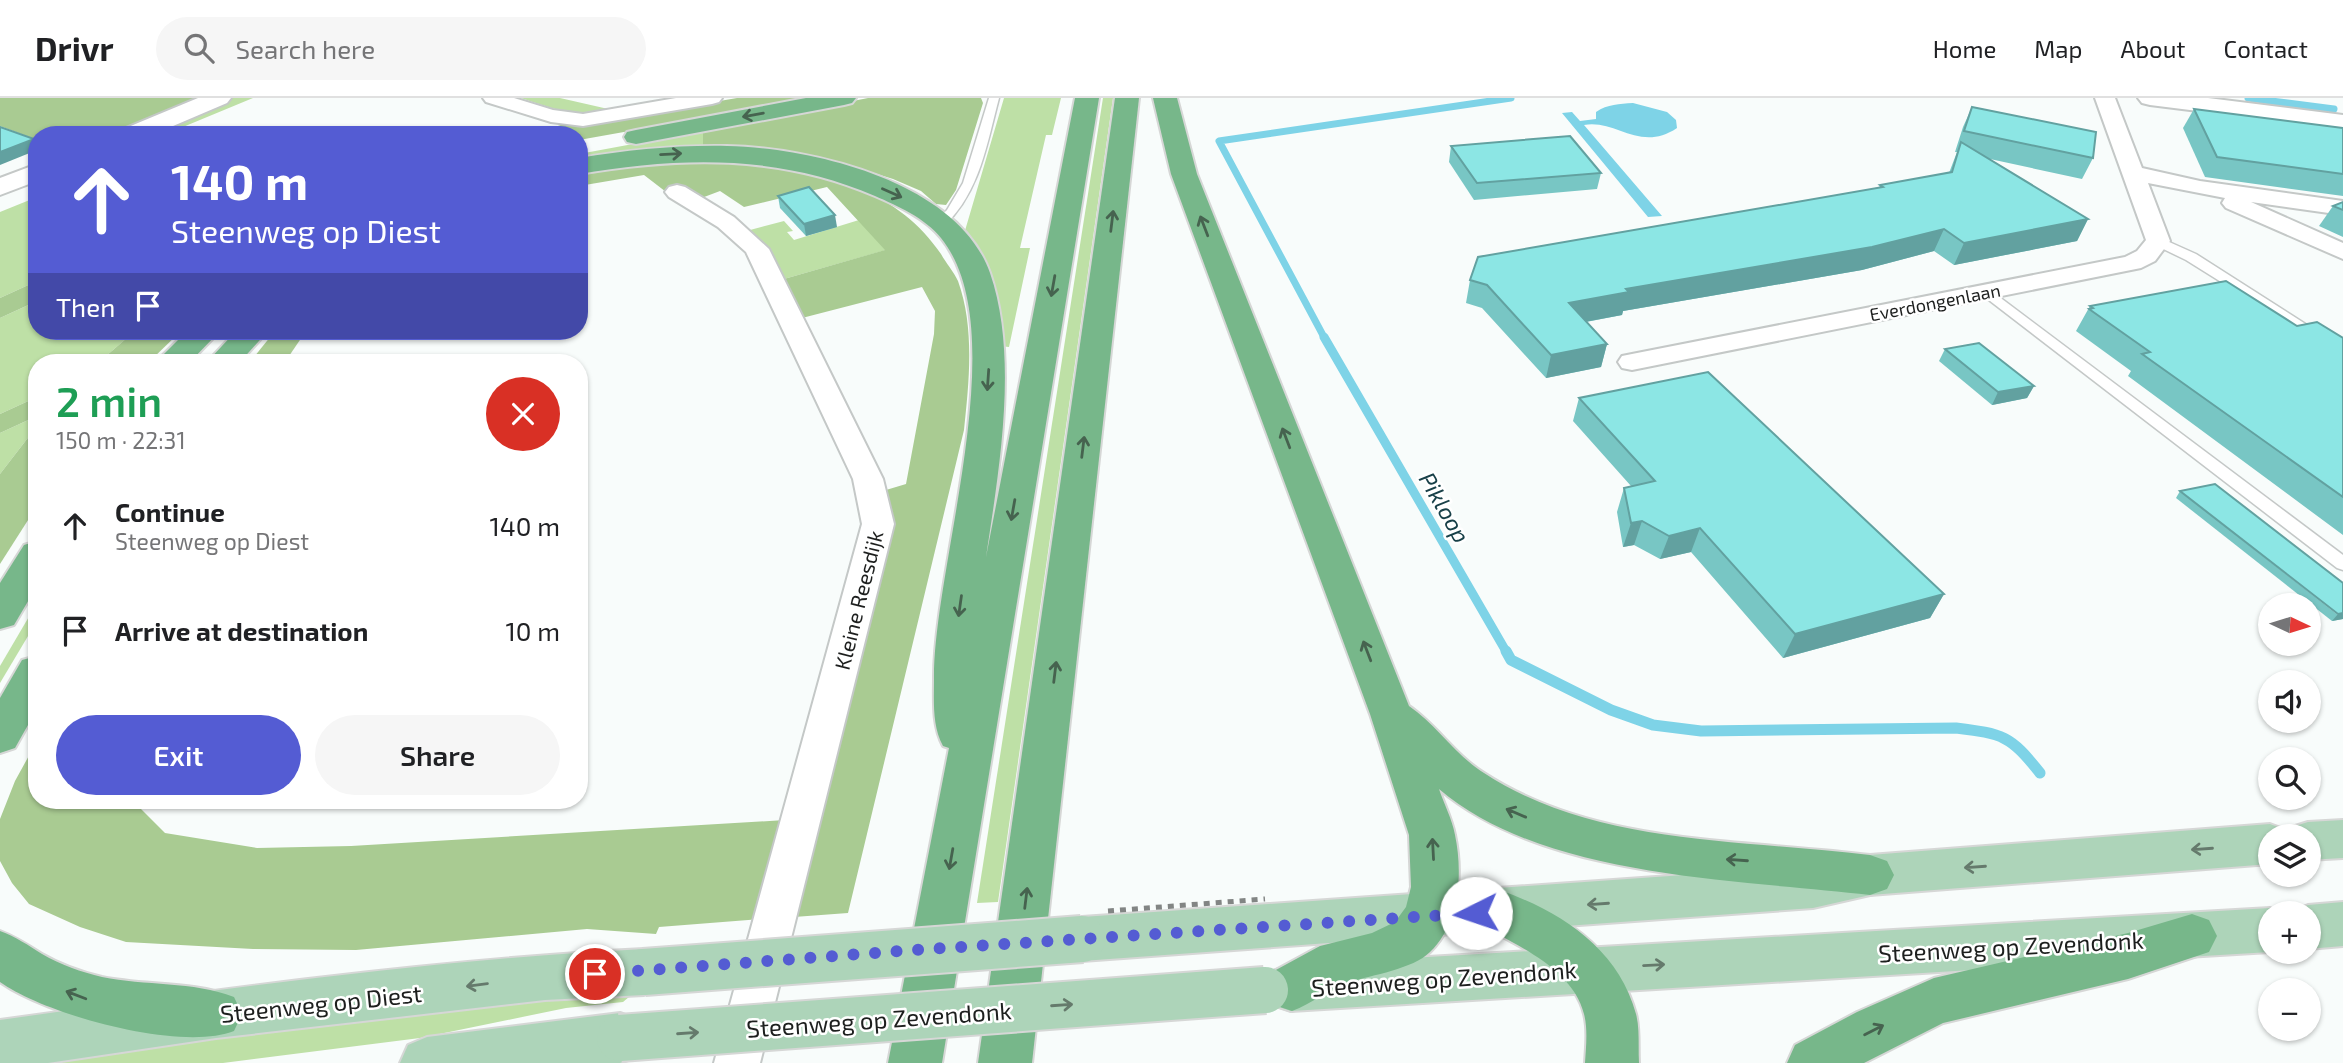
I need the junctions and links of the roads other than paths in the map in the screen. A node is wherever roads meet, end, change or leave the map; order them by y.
1 (219, 98) edge
2 (493, 98) edge
3 (712, 98) edge
4 (844, 98) edge
5 (994, 98) edge
6 (1087, 98) edge
7 (1127, 98) edge
8 (1165, 98) edge
9 (2105, 98) edge
10 (2150, 98) edge
11 (2343, 122) edge
12 (152, 126) edge
13 (588, 146) edge
14 (588, 165) edge
15 (2133, 173) junction
16 (28, 176) edge
17 (0, 187) edge
18 (2200, 188) junction
19 (677, 192) dead end
20 (2343, 208) edge
21 (940, 223) junction
22 (2158, 241) junction
23 (2343, 252) edge
24 (1986, 291) junction
25 (195, 340) edge
26 (244, 340) edge
27 (181, 354) edge
28 (231, 354) edge
29 (2343, 354) edge
30 (1632, 362) dead end
31 (2343, 564) edge
32 (28, 569) edge
33 (0, 615) edge
34 (28, 687) edge
35 (1391, 714) junction
36 (0, 736) edge
37 (963, 792) junction
38 (2343, 839) edge
39 (2321, 840) edge
40 (2258, 845) edge
41 (1870, 875) junction
42 (1500, 911) junction
43 (1428, 916) junction
44 (2343, 924) edge
45 (2321, 926) edge
46 (2258, 931) edge
47 (2192, 936) junction
48 (0, 953) edge
49 (1588, 968) junction
50 (1278, 989) junction
51 (216, 1014) junction
52 (0, 1045) edge
53 (427, 1063) edge
54 (737, 1063) edge
55 (915, 1063) edge
56 (1005, 1063) edge
57 (1612, 1063) edge
58 (1814, 1063) edge

1 - 12 street
2 - 3 street
4 -> 13 highway
5 - 21 lane
6 -> 37 highway
56 -> 7 highway
35 -> 8 highway
9 - 15 street
10 - 11 street
14 -> 21 highway
15 - 18 street
15 - 22 street
16 - 17 street
18 - 20 street
18 - 23 street
19 - 54 street, Kleine Reesdijk
21 -> 37 highway
22 - 24 street, Everdongenlaan
22 - 29 lane
24 - 30 street, Everdongenlaan
24 - 31 lane
25 - 27 highway
26 - 28 highway
32 - 33 highway
34 - 36 highway
41 -> 35 highway
43 -> 35 highway
37 -> 55 highway
38 - 39 main road
40 -> 41 main road
41 -> 42 main road
42 - 43 main road
42 - 49 highway
43 - 50 highway
43 -> 51 main road, Steenweg op Diest, bridge
44 - 45 main road
46 - 47 main road, Steenweg op Zevendonk
49 -> 47 main road, Steenweg op Zevendonk
58 -> 47 highway
51 -> 48 highway
49 - 50 main road, Steenweg op Zevendonk
49 - 57 highway
53 -> 50 main road, Steenweg op Zevendonk, bridge
51 - 52 main road, Steenweg op Diest

